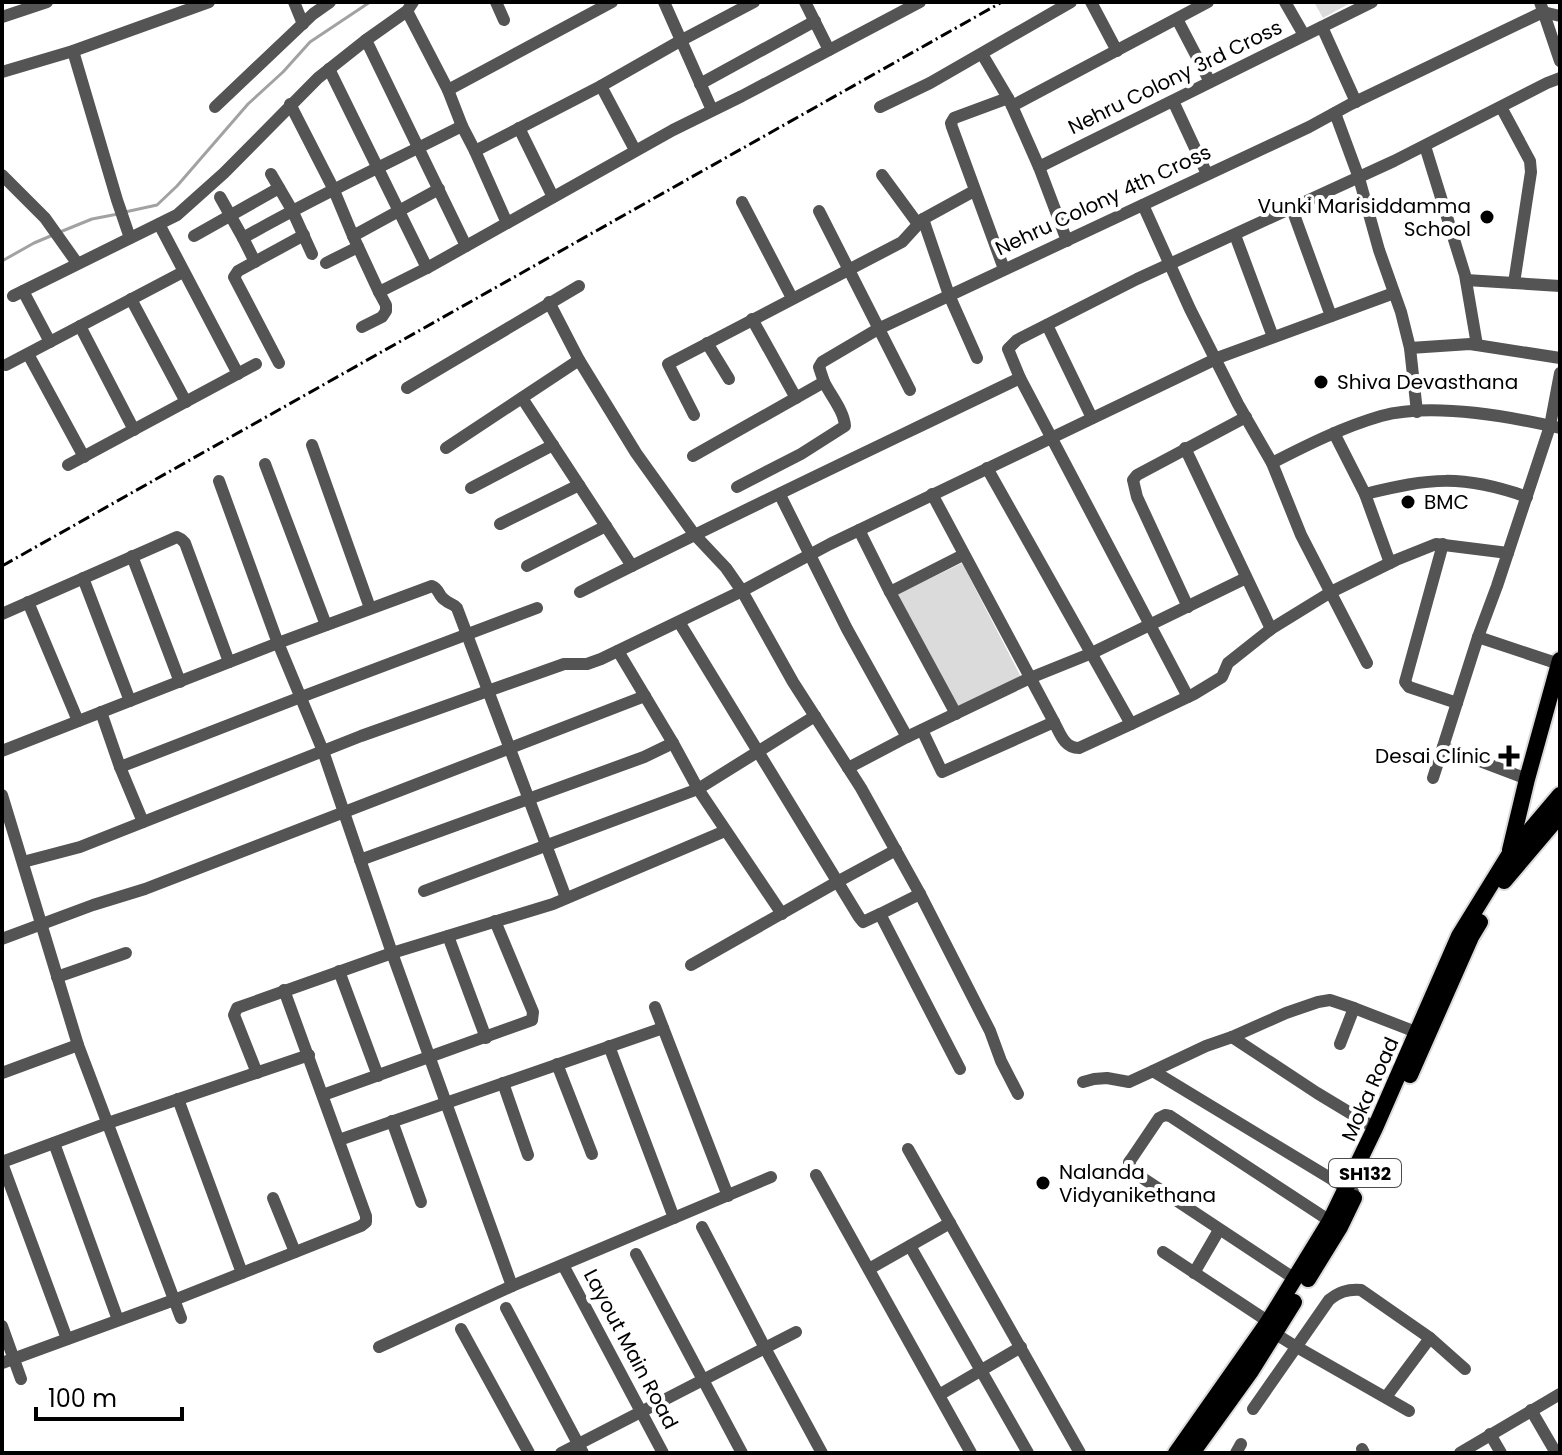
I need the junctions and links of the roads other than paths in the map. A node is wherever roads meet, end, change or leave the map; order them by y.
1 (47, 2) edge
2 (209, 2) edge
3 (294, 2) edge
4 (330, 2) edge
5 (496, 2) edge
6 (664, 2) edge
7 (754, 2) edge
8 (805, 2) edge
9 (920, 2) edge
10 (1071, 2) edge
11 (1091, 2) edge
12 (1208, 2) edge
13 (1285, 2) edge
14 (1372, 2) edge
15 (608, 3) edge
16 (410, 6) edge
17 (1541, 7) edge
18 (170, 8) edge
19 (8, 11) edge
20 (1560, 16) edge
21 (1177, 19) junction
22 (504, 20) dead end
23 (815, 21) junction
24 (303, 24) junction
25 (1322, 27) junction
26 (1304, 35) junction
27 (366, 40) junction
28 (680, 41) junction
29 (829, 50) junction
30 (73, 51) junction
31 (1117, 51) junction
32 (982, 54) junction
33 (1560, 61) edge
34 (329, 69) junction
35 (2, 72) edge
36 (1560, 78) edge
37 (1210, 82) junction
38 (700, 84) junction
39 (601, 86) junction
40 (448, 90) junction
41 (1173, 101) junction
42 (1010, 102) junction
43 (1356, 102) junction
44 (290, 104) junction
45 (215, 107) dead end
46 (880, 107) dead end
47 (1501, 107) junction
48 (712, 110) junction
49 (1335, 113) junction
50 (462, 126) junction
51 (519, 128) junction
52 (1425, 146) junction
53 (419, 148) junction
54 (635, 150) junction
55 (475, 151) junction
56 (1039, 167) junction
57 (378, 169) junction
58 (271, 174) dead end
59 (1207, 174) junction
60 (2, 175) edge
61 (882, 175) dead end
62 (1359, 178) junction
63 (279, 188) junction
64 (333, 188) junction
65 (439, 189) junction
66 (974, 191) junction
67 (220, 197) dead end
68 (553, 197) junction
69 (742, 202) dead end
70 (1143, 205) junction
71 (1292, 209) junction
72 (292, 210) junction
73 (398, 210) junction
74 (819, 211) dead end
75 (231, 215) junction
76 (921, 222) junction
77 (507, 223) junction
78 (159, 224) junction
79 (128, 232) junction
80 (304, 235) junction
81 (1235, 235) junction
82 (194, 236) dead end
83 (243, 238) junction
84 (355, 241) junction
85 (1067, 241) junction
86 (466, 246) junction
87 (312, 254) dead end
88 (255, 262) junction
89 (77, 263) junction
90 (326, 263) dead end
91 (1170, 264) junction
92 (427, 268) junction
93 (848, 269) junction
94 (1004, 269) junction
95 (183, 272) junction
96 (1466, 280) junction
97 (1514, 283) junction
98 (579, 286) dead end
99 (1560, 286) edge
100 (379, 292) junction
101 (1394, 293) junction
102 (949, 295) junction
103 (792, 298) junction
104 (131, 299) junction
105 (549, 302) junction
106 (1331, 316) junction
107 (752, 319) junction
108 (1047, 325) junction
109 (80, 326) junction
110 (362, 327) dead end
111 (878, 329) junction
112 (1273, 337) junction
113 (50, 342) junction
114 (707, 343) junction
115 (1477, 345) junction
116 (1410, 348) junction
117 (28, 354) junction
118 (977, 358) dead end
119 (1560, 358) edge
120 (1217, 359) junction
121 (579, 360) junction
122 (279, 363) dead end
123 (256, 364) dead end
124 (6, 365) dead end
125 (1560, 373) edge
126 (238, 374) junction
127 (1020, 378) junction
128 (729, 379) dead end
129 (824, 382) junction
130 (407, 388) dead end
131 (910, 390) dead end
132 (522, 398) junction
133 (796, 398) junction
134 (186, 402) junction
135 (1417, 412) junction
136 (694, 415) dead end
137 (1246, 417) junction
138 (1092, 418) junction
139 (1555, 427) edge
140 (134, 430) junction
141 (1334, 433) junction
142 (1052, 437) junction
143 (312, 445) dead end
144 (553, 445) junction
145 (446, 448) dead end
146 (1185, 448) junction
147 (693, 456) dead end
148 (84, 457) junction
149 (1272, 463) junction
150 (265, 464) dead end
151 (68, 465) dead end
152 (987, 468) junction
153 (219, 481) dead end
154 (579, 485) junction
155 (737, 487) dead end
156 (471, 488) dead end
157 (932, 494) junction
158 (1365, 494) junction
159 (780, 495) junction
160 (1527, 497) junction
161 (500, 524) dead end
162 (606, 526) junction
163 (859, 530) junction
164 (694, 534) junction
165 (1443, 544) junction
166 (1508, 553) junction
167 (809, 555) junction
168 (963, 555) junction
169 (132, 556) junction
170 (1390, 563) junction
171 (527, 566) dead end
172 (632, 566) junction
173 (83, 578) junction
174 (1246, 578) junction
175 (742, 591) junction
176 (580, 592) dead end
177 (890, 592) junction
178 (1331, 592) junction
179 (28, 602) junction
180 (1188, 607) junction
181 (370, 608) junction
182 (537, 608) dead end
183 (2, 614) edge
184 (679, 622) junction
185 (326, 625) junction
186 (1150, 625) junction
187 (1271, 629) junction
188 (466, 635) junction
189 (1478, 637) junction
190 (278, 643) junction
191 (618, 651) junction
192 (1092, 653) junction
193 (229, 662) junction
194 (1560, 662) edge
195 (1367, 663) dead end
196 (1030, 678) junction
197 (180, 682) junction
198 (488, 691) junction
199 (645, 696) junction
200 (301, 697) junction
201 (1188, 697) junction
202 (130, 701) junction
203 (1457, 703) junction
204 (101, 712) junction
205 (956, 714) junction
206 (815, 716) junction
207 (78, 721) junction
208 (1054, 722) junction
209 (1131, 724) junction
210 (922, 730) junction
211 (907, 737) junction
212 (673, 743) junction
213 (1443, 747) junction
214 (509, 749) junction
215 (2, 751) edge
216 (323, 751) junction
217 (759, 751) junction
218 (120, 767) junction
219 (848, 768) junction
220 (1433, 778) dead end
221 (1527, 779) junction
222 (698, 789) junction
223 (2, 795) edge
224 (1560, 795) edge
225 (527, 799) junction
226 (344, 811) junction
227 (1560, 815) edge
228 (143, 822) junction
229 (1539, 830) junction
230 (725, 831) junction
231 (8, 834) edge
232 (546, 846) junction
233 (896, 850) junction
234 (1509, 855) junction
235 (360, 860) junction
236 (23, 862) junction
237 (1507, 875) junction
238 (837, 882) junction
239 (424, 891) dead end
240 (920, 894) junction
241 (566, 898) junction
242 (782, 914) junction
243 (880, 914) junction
244 (495, 921) junction
245 (42, 924) junction
246 (448, 936) junction
247 (2, 939) edge
248 (126, 953) dead end
249 (392, 953) junction
250 (691, 965) dead end
251 (339, 971) junction
252 (57, 977) junction
253 (284, 990) junction
254 (655, 1007) dead end
255 (1354, 1008) junction
256 (663, 1028) junction
257 (1423, 1034) junction
258 (1232, 1037) junction
259 (486, 1038) junction
260 (1340, 1044) dead end
261 (78, 1045) junction
262 (609, 1046) junction
263 (309, 1055) junction
264 (429, 1057) junction
265 (2, 1058) edge
266 (557, 1064) junction
267 (960, 1069) dead end
268 (1153, 1071) junction
269 (4, 1072) edge
270 (257, 1073) junction
271 (378, 1076) junction
272 (1083, 1082) dead end
273 (503, 1083) junction
274 (1018, 1094) dead end
275 (323, 1095) junction
276 (178, 1099) junction
277 (446, 1103) junction
278 (392, 1121) junction
279 (108, 1123) junction
280 (1375, 1128) junction
281 (339, 1140) junction
282 (54, 1143) junction
283 (908, 1149) dead end
284 (592, 1154) dead end
285 (528, 1155) dead end
286 (2, 1162) edge
287 (816, 1175) dead end
288 (771, 1177) dead end
289 (1351, 1191) junction
290 (728, 1196) junction
291 (273, 1198) dead end
292 (421, 1202) dead end
293 (674, 1218) junction
294 (1330, 1221) junction
295 (950, 1223) junction
296 (702, 1227) dead end
297 (1219, 1230) junction
298 (910, 1246) junction
299 (295, 1252) junction
300 (1163, 1252) dead end
301 (636, 1254) dead end
302 (563, 1265) junction
303 (869, 1269) junction
304 (242, 1273) junction
305 (1194, 1273) junction
306 (1295, 1279) junction
307 (512, 1286) junction
308 (174, 1300) junction
309 (506, 1308) dead end
310 (181, 1318) dead end
311 (118, 1320) junction
312 (2, 1326) edge
313 (1273, 1327) junction
314 (461, 1329) dead end
315 (796, 1332) dead end
316 (1430, 1338) junction
317 (67, 1339) junction
318 (1295, 1346) junction
319 (379, 1347) dead end
320 (1021, 1347) junction
321 (765, 1348) junction
322 (8, 1360) edge
323 (1465, 1369) dead end
324 (982, 1371) junction
325 (21, 1379) dead end
326 (703, 1380) junction
327 (1560, 1394) edge
328 (939, 1395) junction
329 (1386, 1397) junction
330 (1253, 1409) dead end
331 (1531, 1410) junction
332 (1409, 1411) dead end
333 (643, 1412) junction
334 (1490, 1434) junction
335 (581, 1449) edge
336 (529, 1453) edge
337 (561, 1453) edge
338 (663, 1453) edge
339 (742, 1453) edge
340 (822, 1453) edge
341 (971, 1453) edge
342 (1028, 1453) edge
343 (1080, 1453) edge
344 (1176, 1453) edge
345 (1192, 1453) edge
346 (1460, 1453) edge
347 (1501, 1453) edge
348 (1556, 1453) edge

1 - 19 street
2 - 18 street
3 - 24 street
4 - 24 street
5 - 22 street
6 - 28 street
7 - 28 street
8 - 23 street
9 - 29 street
10 - 32 street
11 - 31 street
12 - 21 street
13 - 26 street
14 - 25 street, Nehru Colony 3rd Cross
15 - 40 street
16 - 27 street
16 - 40 street
17 - 20 street
17 - 33 street
17 - 43 street, Nehru Colony 4th Cross
18 - 30 street
21 - 31 street
21 - 37 street
23 - 29 street
23 - 38 street
24 - 45 street
25 - 26 street, Nehru Colony 3rd Cross
25 - 43 street
26 - 37 street, Nehru Colony 3rd Cross
27 - 34 street
27 - 53 street
28 - 38 street
28 - 39 street
29 - 48 street
30 - 35 street
30 - 79 street
31 - 42 street
32 - 42 street
32 - 46 street
34 - 44 street
34 - 57 street
36 - 47 street
37 - 41 street, Nehru Colony 3rd Cross
38 - 48 street
39 - 51 street
39 - 54 street
40 - 50 street
41 - 56 street, Nehru Colony 3rd Cross
41 - 59 street
42 - 56 street
42 - 66 street
43 - 49 street, Nehru Colony 4th Cross
44 - 64 street
44 - 78 street
47 - 52 street
47 - 97 street
48 - 54 street
49 - 59 street, Nehru Colony 4th Cross
49 - 62 street
50 - 53 street
50 - 55 street
51 - 55 street
51 - 68 street
52 - 62 street
52 - 96 street
53 - 57 street
53 - 65 street
54 - 68 street
55 - 77 street
56 - 85 street
57 - 64 street
57 - 73 street
58 - 63 street
59 - 70 street, Nehru Colony 4th Cross
60 - 89 street
61 - 76 street
62 - 71 street
62 - 101 street
63 - 72 street
63 - 75 street
64 - 72 street
64 - 84 street
65 - 73 street
65 - 86 street
66 - 76 street
66 - 94 street
67 - 75 street
68 - 77 street
69 - 103 street
70 - 85 street, Nehru Colony 4th Cross
70 - 91 street
71 - 81 street
71 - 106 street
72 - 80 street
72 - 83 street
73 - 84 street
73 - 92 street
74 - 93 street
75 - 82 street
75 - 83 street
76 - 93 street
76 - 102 street
77 - 86 street
78 - 79 street
78 - 95 street
79 - 89 street
80 - 87 street
80 - 88 street
81 - 91 street
81 - 112 street
83 - 88 street
84 - 90 street
84 - 100 street
85 - 94 street, Nehru Colony 4th Cross
86 - 92 street
88 - 122 street
89 - 113 street
91 - 108 street
91 - 120 street
92 - 100 street
93 - 103 street
93 - 111 street
94 - 102 street, Nehru Colony 4th Cross
95 - 104 street
95 - 126 street
96 - 97 street
96 - 115 street
97 - 99 street
98 - 105 street
100 - 110 street
101 - 106 street
101 - 116 street
102 - 111 street, Nehru Colony 4th Cross
102 - 118 street
103 - 107 street
104 - 109 street
104 - 134 street
105 - 121 street
105 - 130 street
106 - 112 street
107 - 114 street
107 - 133 street
108 - 127 street
108 - 138 street
109 - 113 street
109 - 140 street
111 - 129 street, Nehru Colony 4th Cross
111 - 131 street
112 - 120 street
113 - 117 street
114 - 128 street
114 - 136 street
115 - 116 street
115 - 119 street
116 - 135 street
117 - 124 street
117 - 148 street
120 - 137 street
120 - 138 street
121 - 132 street
121 - 164 street
123 - 126 street
125 - 139 street
126 - 134 street
127 - 142 street
127 - 159 street
129 - 133 street
129 - 155 street
132 - 144 street
132 - 145 street
133 - 147 street
134 - 140 street
135 - 139 street
135 - 141 street
137 - 146 street
137 - 149 street
138 - 142 street
139 - 160 street
140 - 148 street
141 - 149 street
141 - 158 street
142 - 152 street
142 - 186 street
143 - 181 street
144 - 154 street
144 - 156 street
146 - 174 street
146 - 180 street
148 - 151 street
149 - 178 street
150 - 185 street
152 - 157 street
152 - 192 street
153 - 190 street
154 - 161 street
154 - 162 street
157 - 163 street
157 - 168 street
158 - 160 street
158 - 170 street
159 - 164 street
159 - 167 street
160 - 166 street
162 - 171 street
162 - 172 street
163 - 167 street
163 - 177 street
164 - 172 street
164 - 175 street
165 - 166 street
165 - 170 street
165 - 203 street
166 - 189 street
167 - 175 street
167 - 211 street
168 - 177 street
168 - 196 street
169 - 173 street
169 - 193 street
169 - 197 street
170 - 178 street
172 - 176 street
173 - 179 street
173 - 202 street
174 - 180 street
174 - 187 street
175 - 184 street
175 - 206 street
177 - 205 street
178 - 187 street
178 - 195 street
179 - 183 street
179 - 207 street
180 - 186 street
181 - 185 street
181 - 188 street
182 - 188 street
184 - 191 street
184 - 217 street
185 - 190 street
186 - 192 street
186 - 201 street
187 - 201 street
188 - 198 street
188 - 200 street
189 - 194 street
189 - 203 street
190 - 193 street
190 - 200 street
191 - 198 street
191 - 199 street
192 - 196 street
192 - 209 street
193 - 197 street
194 - 221 main road
196 - 205 street
196 - 208 street
197 - 202 street
198 - 214 street
198 - 216 street
199 - 212 street
199 - 214 street
200 - 216 street
200 - 218 street
201 - 209 street
202 - 204 street
203 - 213 street
204 - 207 street
204 - 218 street
205 - 210 street
206 - 217 street
206 - 219 street
207 - 215 street
208 - 209 street
208 - 210 street
210 - 211 street
211 - 219 street
212 - 222 street
212 - 225 street
213 - 220 street
213 - 221 street
214 - 225 street
214 - 226 street
216 - 226 street
216 - 228 street
217 - 222 street
217 - 238 street
218 - 228 street
219 - 233 street
221 - 234 main road
222 - 230 street
222 - 232 street
223 - 231 street
224 - 229 main road, SH132
225 - 232 street
225 - 235 street
226 - 235 street
226 - 245 street
227 - 229 main road, SH132
228 - 236 street
229 - 234 main road, SH132
229 - 237 main road, SH132
230 - 241 street
230 - 242 street
231 - 236 street
232 - 239 street
232 - 241 street
233 - 238 street
233 - 240 street
234 - 237 main road
234 - 257 main road, Moka Road / SH132
235 - 249 street
236 - 245 street
237 - 257 main road, Moka Road / SH132
238 - 242 street
238 - 243 street
240 - 243 street
240 - 274 street
241 - 244 street
242 - 250 street
243 - 267 street
244 - 246 street
244 - 259 street
245 - 247 street
245 - 252 street
246 - 249 street
246 - 259 street
248 - 252 street
249 - 251 street
249 - 264 street
251 - 253 street
251 - 271 street
252 - 261 street
253 - 263 street
253 - 270 street
254 - 256 street
255 - 257 street
255 - 258 street
255 - 260 street
256 - 262 street
256 - 290 street
257 - 280 main road, Moka Road / SH132
257 - 289 main road, Moka Road / SH132
258 - 268 street
258 - 280 street
259 - 264 street
261 - 269 street
261 - 279 street
262 - 266 street
262 - 293 street
263 - 270 street
263 - 275 street
264 - 271 street
264 - 277 street
265 - 269 street
266 - 273 street
266 - 284 street
268 - 272 street
268 - 289 street
270 - 276 street
271 - 275 street
273 - 277 street
273 - 285 street
275 - 281 street
276 - 279 street
276 - 304 street
277 - 278 street
277 - 307 street
278 - 281 street
278 - 292 street
279 - 282 street
279 - 308 street
280 - 289 main road, Moka Road / SH132
281 - 299 street
282 - 286 street
282 - 311 street
283 - 295 street
286 - 317 street
287 - 303 street
288 - 290 street
289 - 294 main road, Moka Road / SH132
289 - 313 main road, Moka Road / SH132
290 - 293 street
291 - 299 street
293 - 302 street
294 - 297 street
294 - 306 main road, Moka Road / SH132
295 - 298 street
295 - 320 street
296 - 321 street
297 - 305 street
297 - 306 street
298 - 303 street
298 - 324 street
299 - 304 street
300 - 305 street
301 - 326 street
302 - 307 street
302 - 333 street, Layout Main Road
303 - 328 street
304 - 308 street
305 - 313 street
306 - 313 main road, Moka Road / SH132
307 - 319 street
308 - 310 street
308 - 311 street
309 - 335 street
311 - 317 street
312 - 322 street
313 - 318 street
313 - 344 main road, Moka Road / SH132
313 - 345 main road, Moka Road / SH132
314 - 336 street
315 - 321 street
316 - 318 street
316 - 323 street
316 - 329 street
317 - 322 street
318 - 329 street
318 - 330 street
320 - 324 street
320 - 343 street
321 - 326 street
321 - 340 street
322 - 325 street
324 - 328 street
324 - 342 street
326 - 333 street
326 - 339 street
327 - 331 street
328 - 341 street
329 - 332 street
331 - 334 street
331 - 348 street
333 - 335 street
333 - 338 street, Layout Main Road
334 - 346 street
334 - 347 street
335 - 337 street

